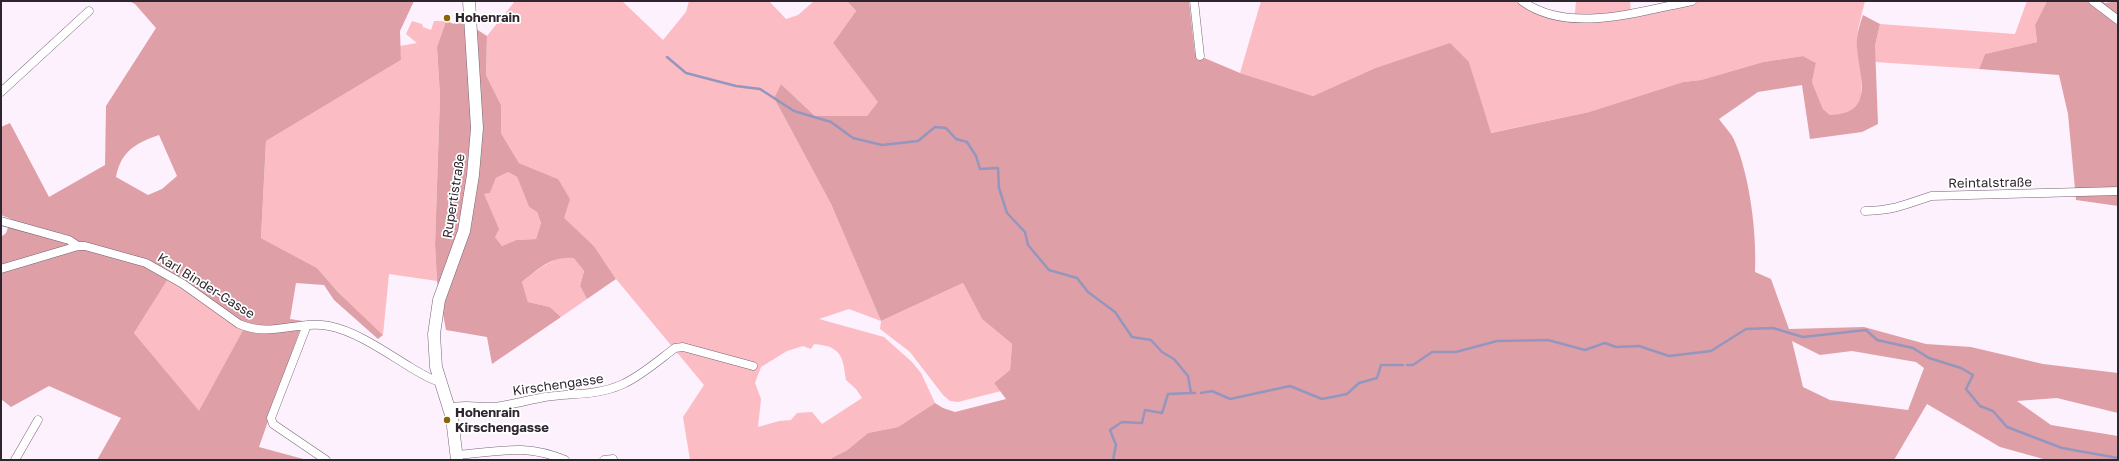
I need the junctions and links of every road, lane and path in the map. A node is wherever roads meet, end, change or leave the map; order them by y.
1 (469, 1) edge
2 (1194, 1) edge
3 (1522, 1) edge
4 (1692, 1) edge
5 (2093, 1) edge
6 (89, 11) dead end
7 (2118, 20) edge
8 (1200, 56) dead end
9 (1, 92) edge
10 (2118, 191) edge
11 (1865, 211) dead end
12 (1, 222) edge
13 (78, 246) junction
14 (1, 269) edge
15 (307, 325) junction
16 (753, 366) dead end
17 (440, 382) junction
18 (449, 408) junction
19 (38, 420) dead end
20 (457, 458) edge
21 (613, 459) dead end
22 (16, 460) edge
23 (326, 460) edge
24 (565, 460) edge
25 (604, 460) edge

1 - 17 main road, Rupertistraße
2 - 8 street
3 - 4 street
5 - 7 street
6 - 9 street
10 - 11 street, Reintalstraße
12 - 13 street, Karl Binder-Gasse
13 - 14 street
13 - 15 street, Karl Binder-Gasse
15 - 17 street, Karl Binder-Gasse
15 - 23 street
16 - 18 street, Kirschengasse
17 - 18 main road, Rupertistraße
18 - 20 main road, Rupertistraße
19 - 22 street
20 - 24 street
21 - 25 street

